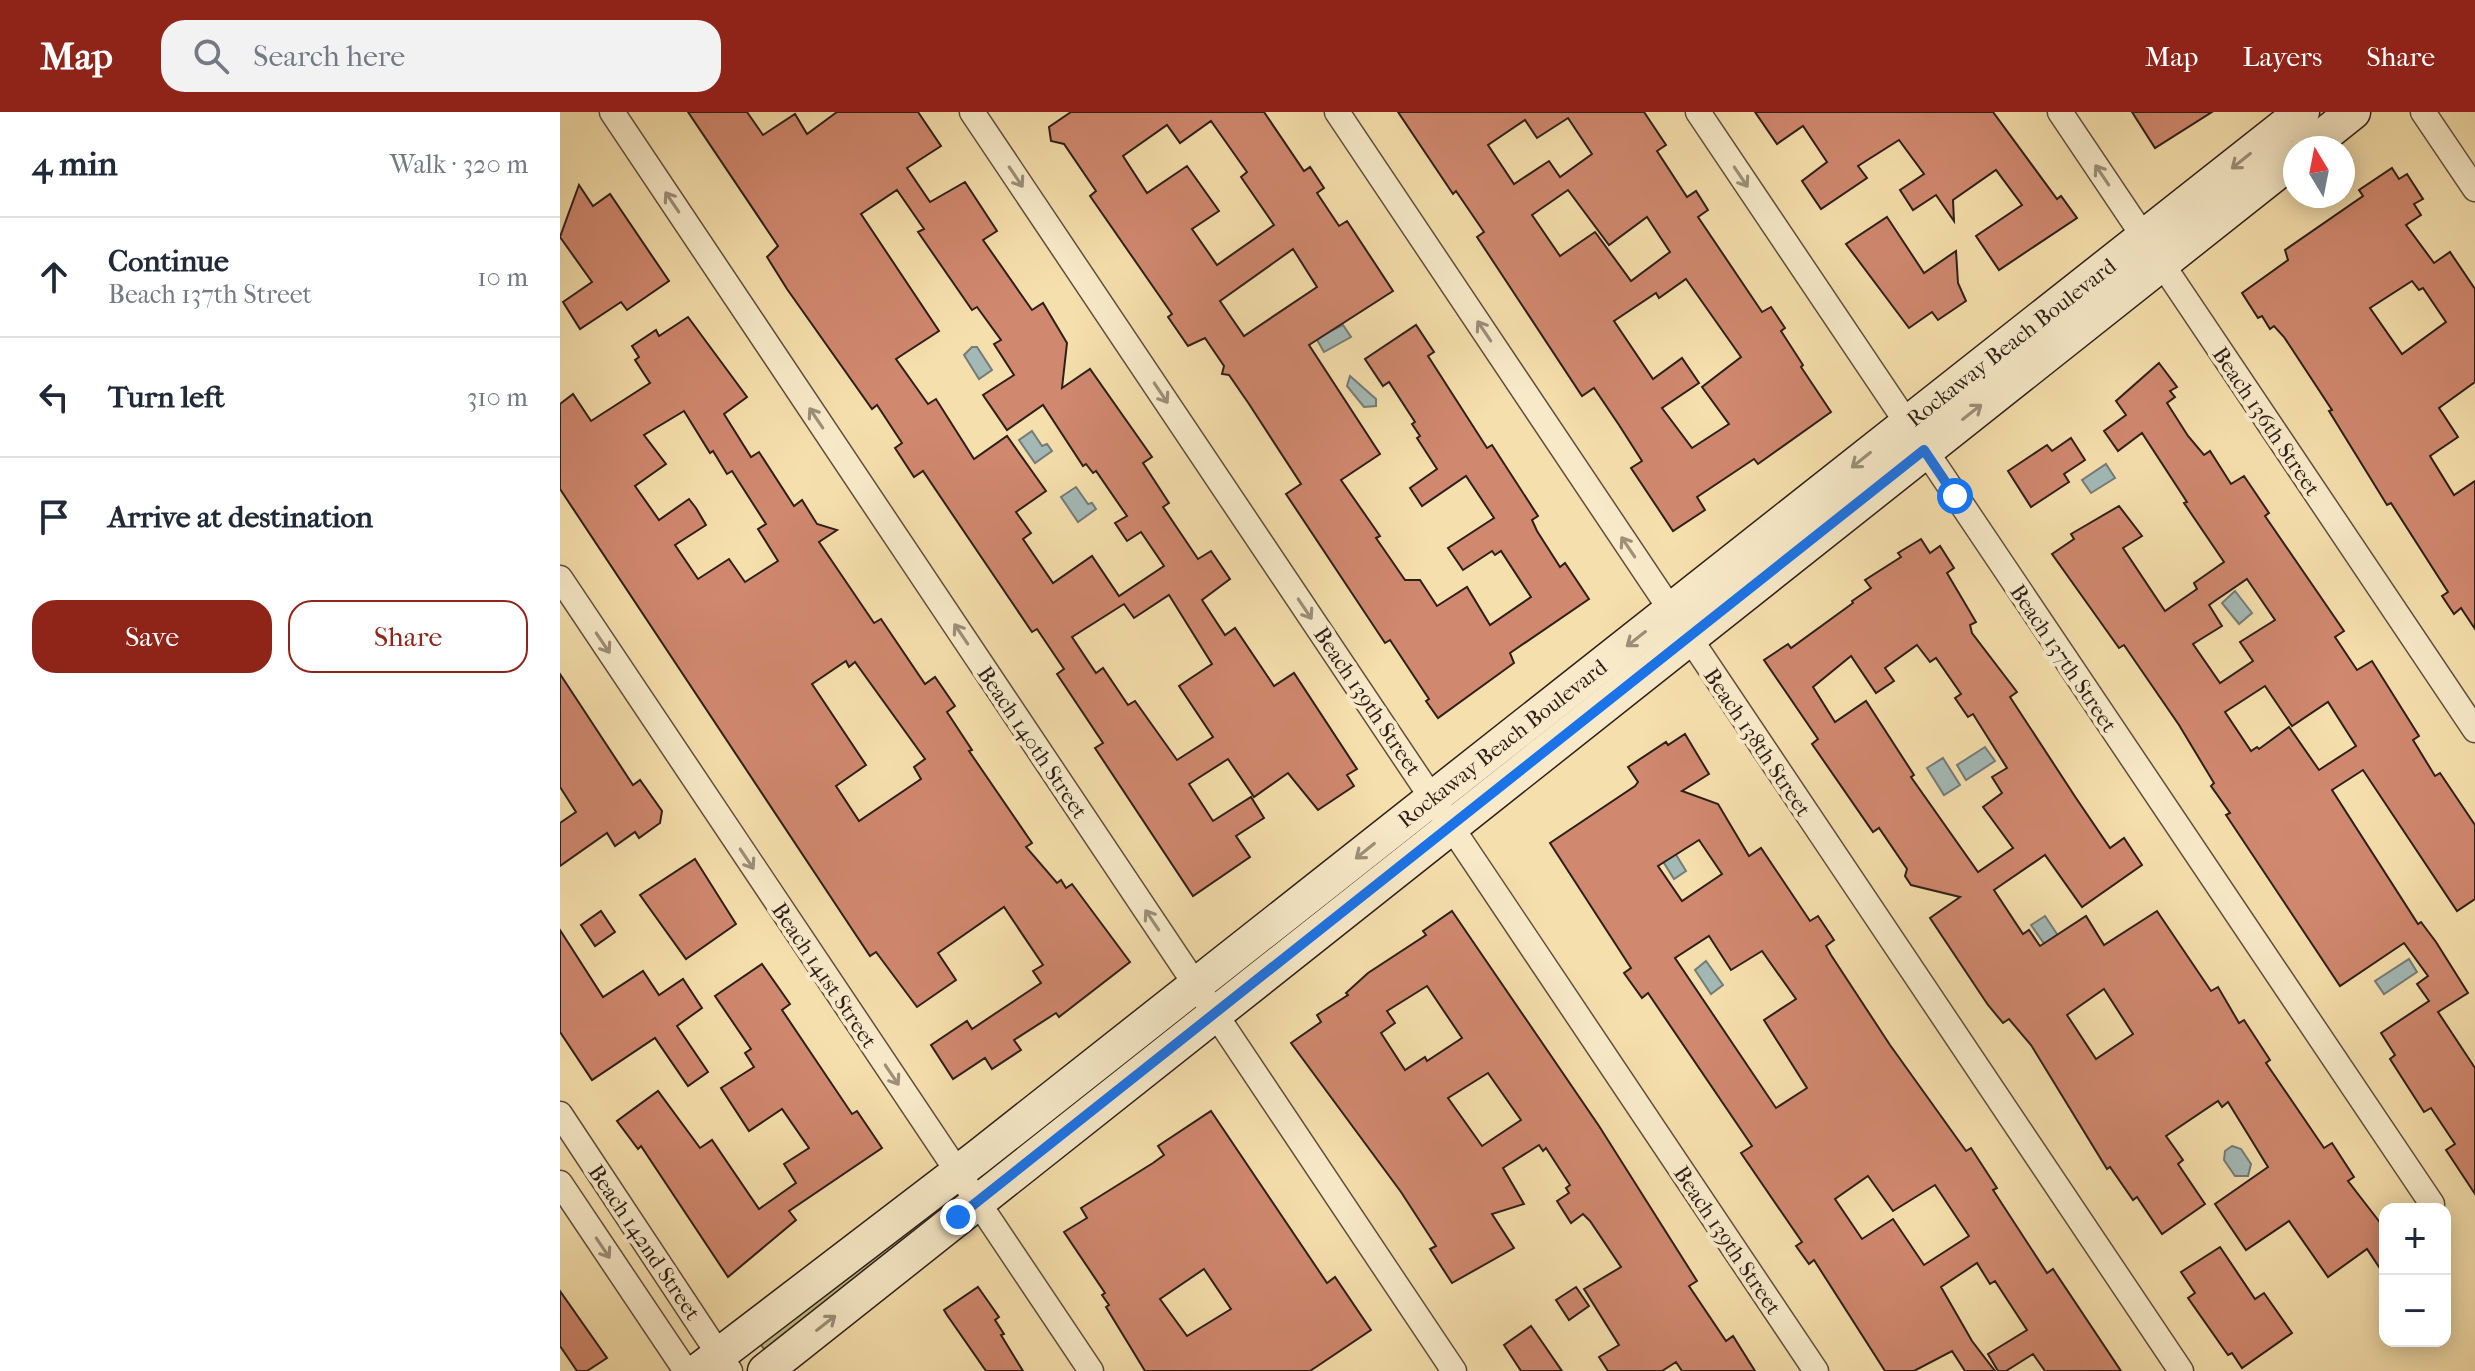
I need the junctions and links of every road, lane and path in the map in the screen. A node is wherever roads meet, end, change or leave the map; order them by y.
1 (612, 112) edge
2 (972, 112) edge
3 (1337, 112) edge
4 (1698, 112) edge
5 (2060, 112) edge
6 (2302, 112) edge
7 (2353, 112) edge
8 (2423, 112) edge
9 (2323, 136) edge
10 (2283, 166) edge
11 (2475, 189) edge
12 (2153, 250) junction
13 (1915, 437) junction
14 (560, 578) edge
15 (1680, 625) junction
16 (2475, 730) edge
17 (1442, 811) junction
18 (1204, 999) junction
19 (560, 1114) edge
20 (957, 1173) junction
21 (560, 1183) edge
22 (977, 1202) junction
23 (2431, 1203) edge
24 (716, 1365) edge
25 (686, 1371) edge
26 (765, 1371) edge
27 (1091, 1371) edge
28 (1454, 1371) edge
29 (1816, 1371) edge
30 (2181, 1371) edge

18 -> 1 street, Beach 140th Street
2 -> 17 street, Beach 139th Street
15 -> 3 street, Beach 138th Street
4 -> 13 street, Beach 137th Street
12 -> 5 street, Beach 136th Street
6 -> 12 street, Rockaway Beach Boulevard
7 - 9 street
8 - 11 street
10 - 12 street, Rockaway Beach Boulevard
12 - 13 street, Rockaway Beach Boulevard
12 - 16 street, Beach 136th Street
13 - 15 street, Rockaway Beach Boulevard
13 - 23 street, Beach 137th Street
14 -> 20 street, Beach 141st Street
15 - 17 street, Rockaway Beach Boulevard
15 - 30 street, Beach 138th Street
17 - 18 street, Rockaway Beach Boulevard
17 - 29 street, Beach 139th Street
18 - 20 street, Rockaway Beach Boulevard
18 - 22 street, Rockaway Beach Boulevard
18 - 28 street, Beach 140th Street
19 - 24 street, Beach 142nd Street
20 - 22 street, Beach 141st Street
20 - 24 street, Rockaway Beach Boulevard
21 -> 25 street, Beach 142nd Street
26 -> 22 street, Rockaway Beach Boulevard
22 - 27 street, Beach 141st Street

